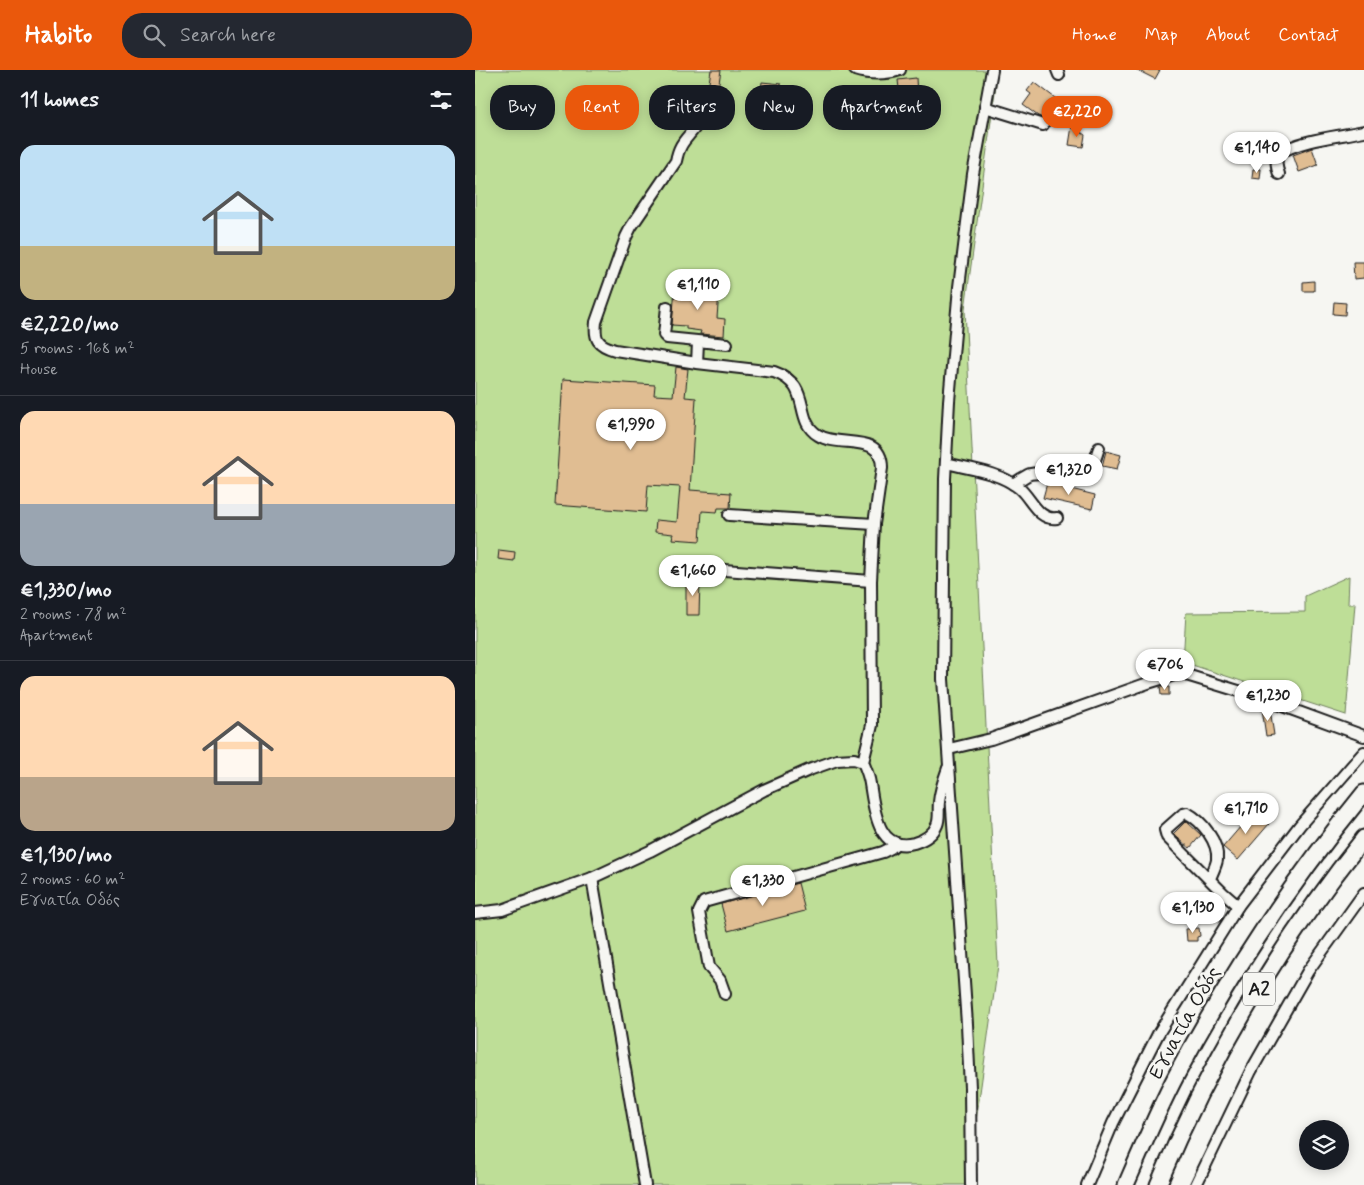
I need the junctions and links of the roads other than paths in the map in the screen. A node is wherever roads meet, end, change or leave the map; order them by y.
1 (855, 70) edge
2 (900, 70) edge
3 (992, 70) edge
4 (985, 107) junction
5 (1043, 125) dead end
6 (692, 130) edge
7 (1364, 131) edge
8 (1279, 174) dead end
9 (667, 306) dead end
10 (698, 342) junction
11 (727, 344) dead end
12 (697, 363) junction
13 (1099, 448) dead end
14 (945, 463) junction
15 (1013, 484) junction
16 (729, 515) dead end
17 (1057, 518) dead end
18 (874, 524) junction
19 (698, 568) dead end
20 (871, 581) junction
21 (1364, 736) edge
22 (949, 749) junction
23 (1364, 752) edge
24 (863, 762) junction
25 (949, 763) junction
26 (1364, 793) edge
27 (1364, 838) edge
28 (897, 842) junction
29 (591, 878) junction
30 (1210, 879) junction
31 (1364, 893) edge
32 (1238, 906) junction
33 (475, 913) edge
34 (725, 994) dead end
35 (645, 1185) edge
36 (971, 1185) edge
37 (1087, 1185) edge
38 (1127, 1185) edge
39 (1158, 1185) edge
40 (1196, 1185) edge

1 - 2 street
3 - 4 street
4 - 5 street
4 - 14 street
6 - 12 street
7 - 8 street
9 - 10 street
10 - 11 street
10 - 12 street
12 - 18 street
13 - 15 street
14 - 15 street
14 - 22 street
15 - 17 street
16 - 18 street
18 - 20 street
19 - 20 street
20 - 24 street
21 - 22 street
22 - 25 street
23 - 32 street
24 - 28 street
24 - 29 street
25 - 28 street
25 - 36 street
26 - 38 highway, Εγνατία Οδός / Α2
27 - 39 highway, Α2
28 - 34 street
29 - 33 street
29 - 35 street
30 - 30 street
30 - 32 street
31 - 40 street
32 - 37 street

